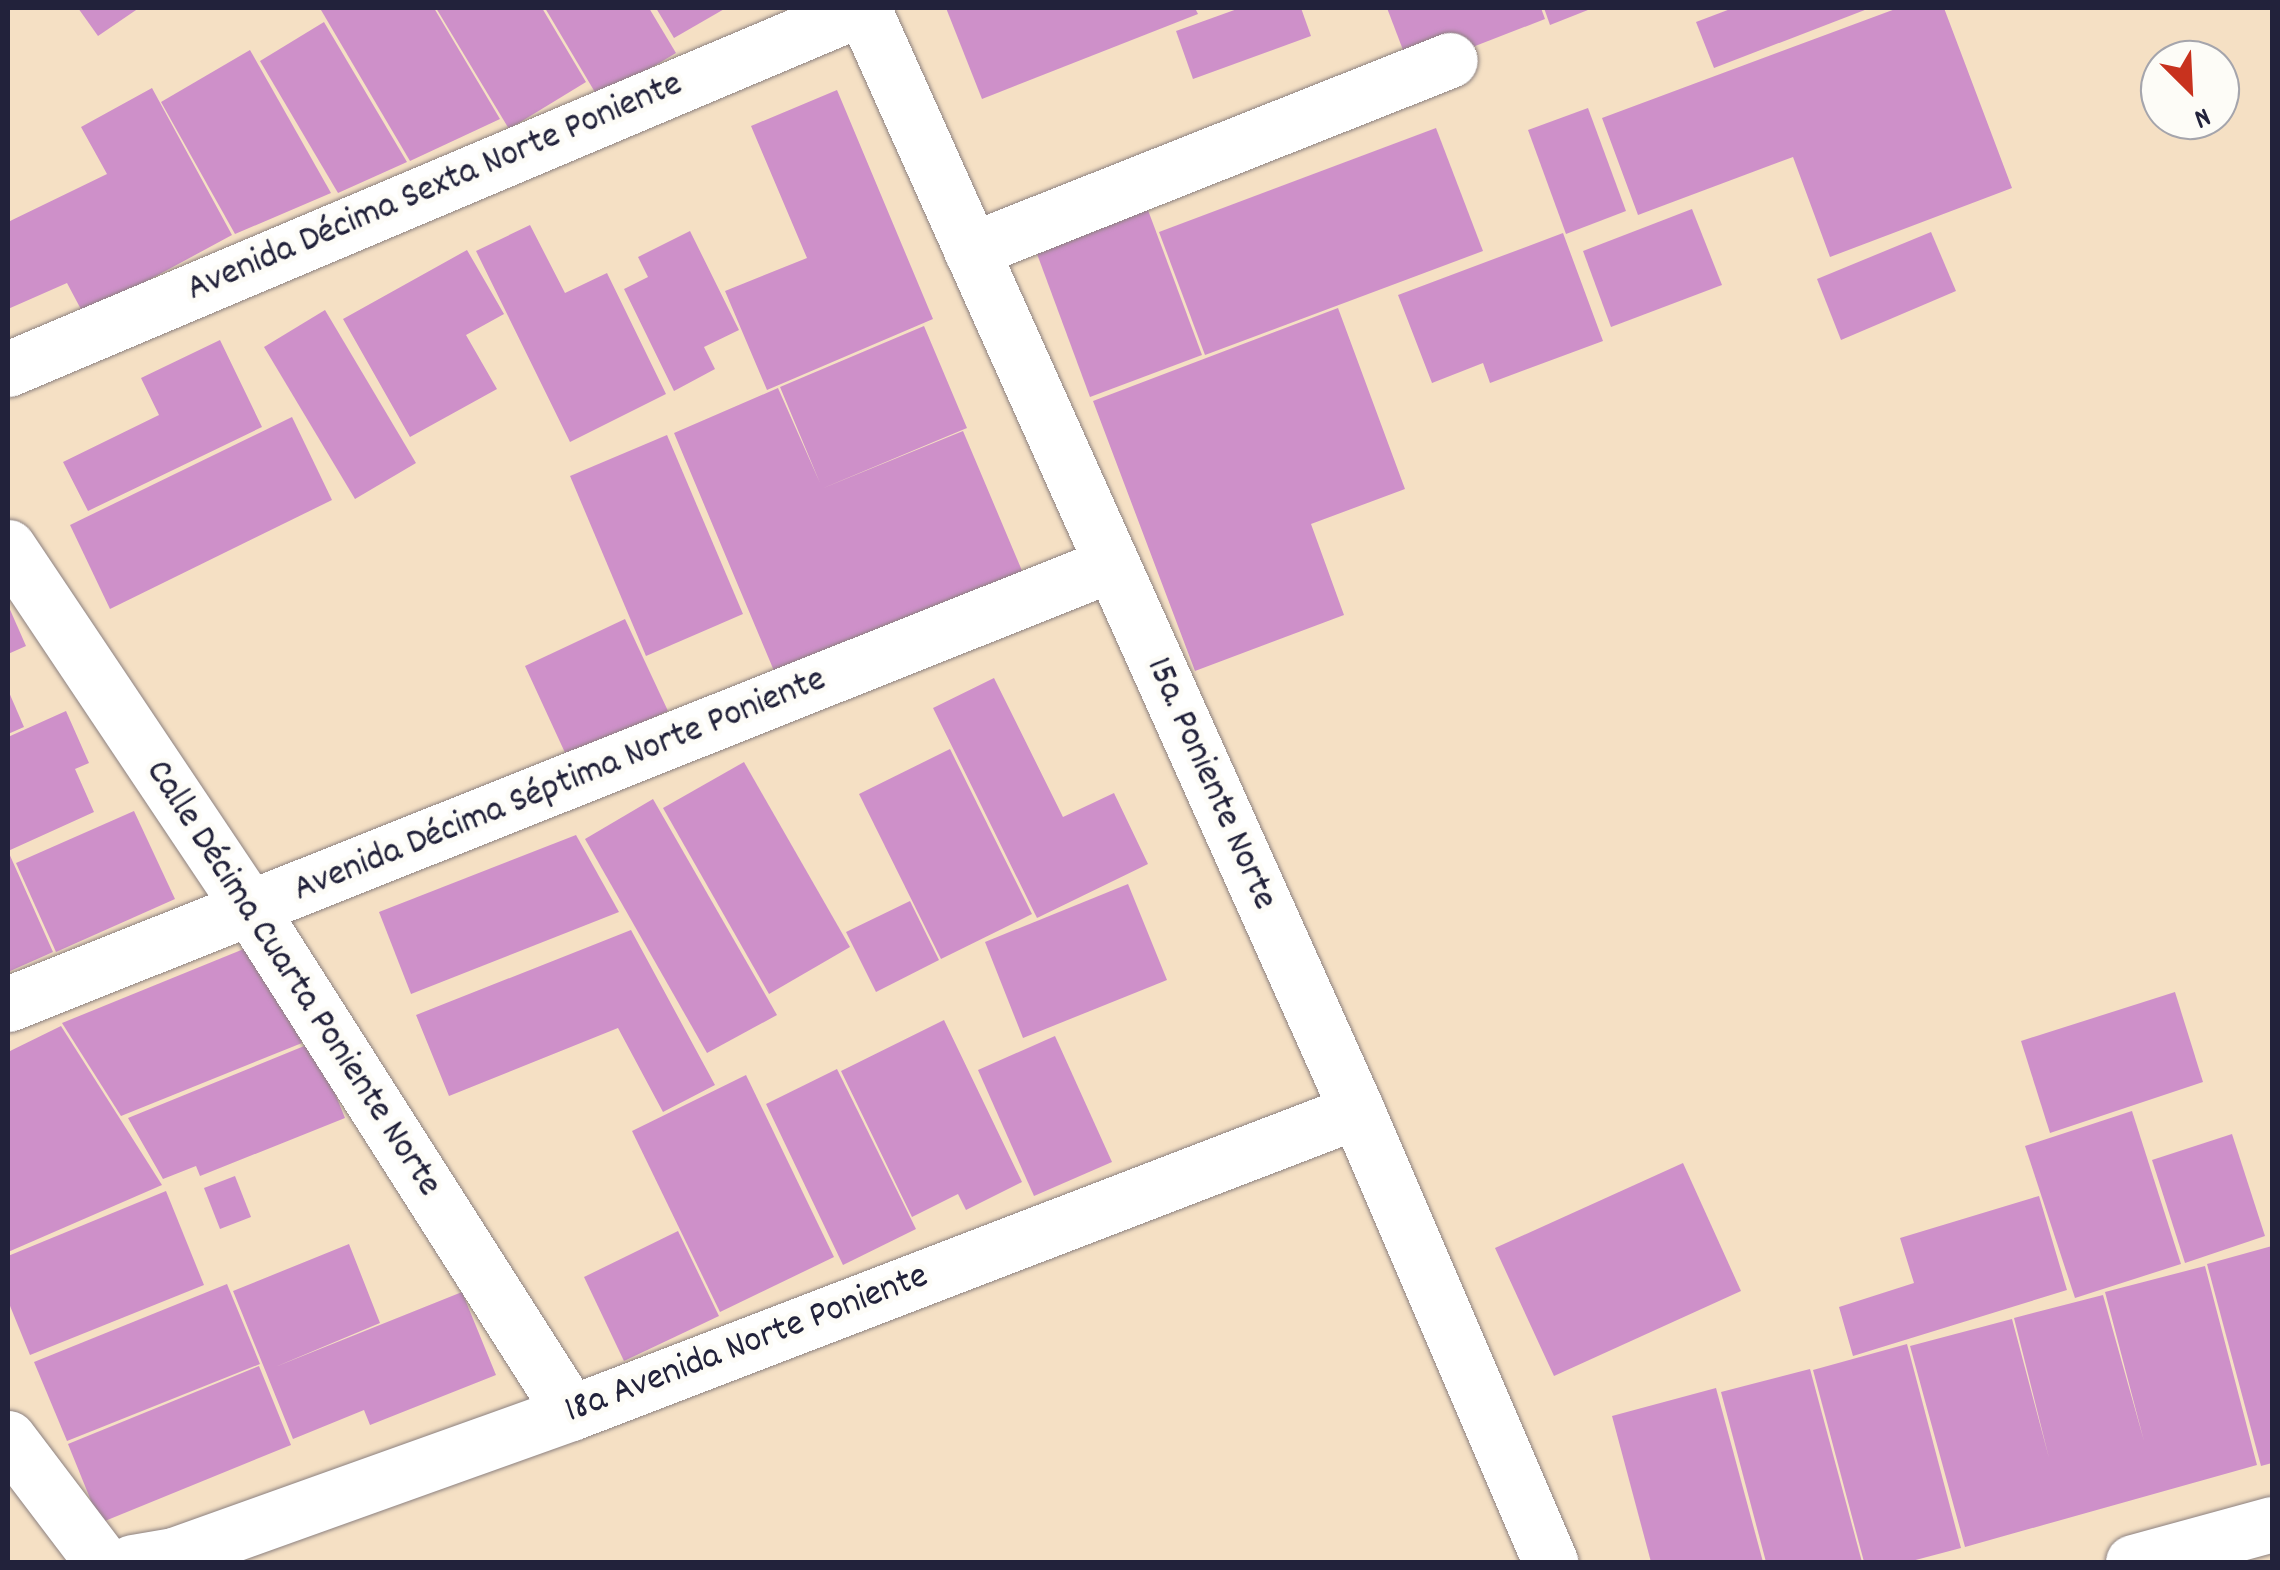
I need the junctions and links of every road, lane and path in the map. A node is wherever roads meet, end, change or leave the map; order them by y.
1 (862, 8) edge
2 (1450, 60) dead end
3 (970, 250) junction
4 (8, 369) edge
5 (8, 548) edge
6 (1112, 564) junction
7 (251, 910) junction
8 (8, 1004) edge
9 (1357, 1111) junction
10 (571, 1413) junction
11 (8, 1438) edge
12 (2272, 1524) edge
13 (162, 1560) edge
14 (102, 1562) edge
15 (1550, 1562) edge
16 (2134, 1562) edge

1 - 3 street, 15a. Poniente Norte
1 - 4 street, Avenida Décima Sexta Norte Poniente
2 - 3 street
3 - 6 street, 15a. Poniente Norte
5 - 7 street, Calle Décima Cuarta Poniente Norte
6 - 7 street, Avenida Décima Séptima Norte Poniente
6 - 9 street, 15a. Poniente Norte
7 - 8 street, Avenida Décima Séptima Norte Poniente
7 - 10 street, Calle Décima Cuarta Poniente Norte
9 - 10 street, 18a Avenida Norte Poniente
9 - 15 street, 15a. Poniente Norte
10 - 13 street, 18a Avenida Norte Poniente
11 - 14 street
12 - 16 street

